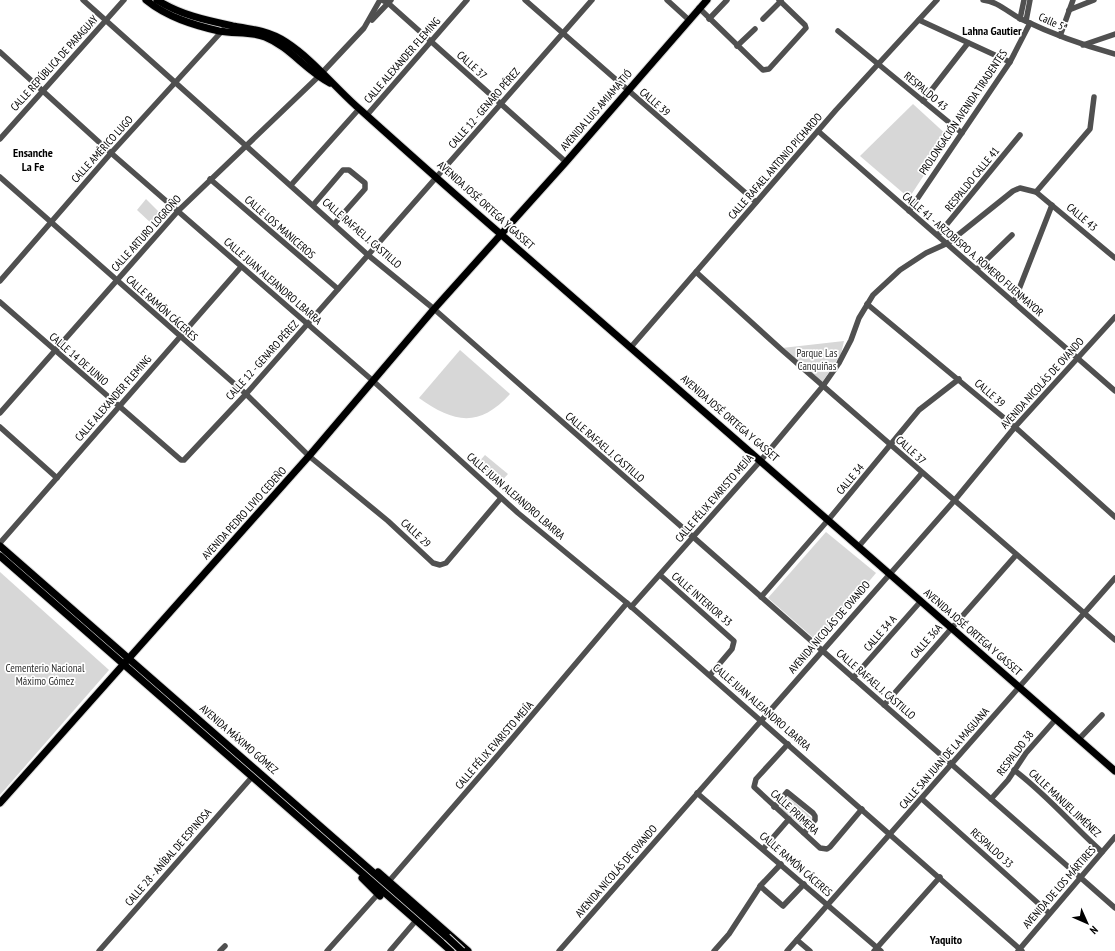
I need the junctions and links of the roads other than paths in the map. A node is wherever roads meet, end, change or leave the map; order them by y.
1 (83, 0) edge
2 (124, 0) edge
3 (146, 0) edge
4 (157, 0) edge
5 (381, 0) edge
6 (467, 0) edge
7 (524, 0) edge
8 (592, 0) edge
9 (667, 0) edge
10 (707, 0) edge
11 (727, 0) edge
12 (780, 0) edge
13 (937, 0) edge
14 (983, 0) edge
15 (986, 0) edge
16 (1024, 0) edge
17 (1030, 0) edge
18 (1073, 0) edge
19 (1094, 0) edge
20 (389, 1) edge
21 (699, 8) junction
22 (1069, 10) junction
23 (709, 18) junction
24 (763, 19) dead end
25 (106, 20) junction
26 (689, 20) junction
27 (919, 20) junction
28 (1026, 21) junction
29 (236, 26) junction
30 (364, 28) junction
31 (755, 28) dead end
32 (220, 31) junction
33 (838, 31) dead end
34 (563, 33) junction
35 (1115, 34) edge
36 (1060, 36) junction
37 (431, 41) junction
38 (968, 43) junction
39 (737, 46) junction
40 (1083, 46) junction
41 (0, 52) edge
42 (1115, 54) edge
43 (1010, 62) junction
44 (878, 64) junction
45 (321, 74) junction
46 (174, 82) junction
47 (43, 90) junction
48 (628, 91) junction
49 (1094, 97) dead end
50 (923, 101) junction
51 (501, 104) junction
52 (359, 109) junction
53 (367, 115) junction
54 (818, 131) junction
55 (962, 133) junction
56 (1020, 135) dead end
57 (0, 139) edge
58 (247, 146) junction
59 (111, 153) junction
60 (566, 162) junction
61 (0, 176) edge
62 (437, 177) junction
63 (210, 179) junction
64 (291, 185) junction
65 (1036, 192) junction
66 (756, 202) junction
67 (314, 204) junction
68 (1052, 205) junction
69 (178, 211) junction
70 (909, 211) junction
71 (51, 222) junction
72 (335, 223) junction
73 (501, 234) junction
74 (938, 235) junction
75 (1012, 235) dead end
76 (948, 243) junction
77 (368, 255) junction
78 (1115, 258) edge
79 (241, 267) junction
80 (977, 270) junction
81 (696, 272) junction
82 (0, 281) edge
83 (117, 281) junction
84 (338, 290) junction
85 (0, 302) edge
86 (1014, 302) junction
87 (867, 304) junction
88 (434, 309) junction
89 (1115, 317) edge
90 (307, 324) junction
91 (179, 337) junction
92 (631, 347) junction
93 (55, 351) junction
94 (1078, 358) junction
95 (959, 379) junction
96 (372, 380) junction
97 (823, 386) junction
98 (1115, 391) edge
99 (246, 394) junction
100 (119, 407) junction
101 (0, 413) edge
102 (0, 427) edge
103 (1015, 427) junction
104 (892, 445) junction
105 (309, 456) junction
106 (762, 460) junction
107 (183, 461) joint
108 (922, 473) junction
109 (57, 478) junction
110 (501, 498) junction
111 (954, 501) junction
112 (1115, 517) edge
113 (829, 519) junction
114 (693, 537) junction
115 (0, 544) edge
116 (859, 546) junction
117 (1016, 555) junction
118 (0, 556) edge
119 (889, 573) junction
120 (660, 575) junction
121 (1115, 578) edge
122 (761, 597) junction
123 (921, 601) junction
124 (629, 605) junction
125 (1084, 613) junction
126 (951, 628) junction
127 (1114, 637) edge
128 (823, 650) junction
129 (126, 660) junction
130 (710, 675) junction
131 (854, 678) junction
132 (1019, 687) junction
133 (884, 705) junction
134 (1102, 715) dead end
135 (1056, 719) junction
136 (760, 720) junction
137 (1079, 739) junction
138 (788, 744) junction
139 (952, 763) junction
140 (1014, 770) junction
141 (1115, 771) edge
142 (252, 777) junction
143 (697, 793) junction
144 (922, 799) junction
145 (991, 799) junction
146 (0, 803) edge
147 (774, 806) junction
148 (862, 809) junction
149 (789, 819) junction
150 (804, 833) junction
151 (891, 834) junction
152 (1115, 837) edge
153 (763, 848) junction
154 (351, 852) junction
155 (1102, 852) junction
156 (344, 859) junction
157 (780, 864) junction
158 (940, 877) junction
159 (1081, 877) junction
160 (390, 880) junction
161 (804, 884) junction
162 (760, 886) junction
163 (378, 894) junction
164 (828, 904) junction
165 (1115, 908) edge
166 (1049, 913) junction
167 (413, 924) junction
168 (797, 940) junction
169 (225, 946) dead end
170 (878, 950) edge
171 (1020, 950) edge
172 (100, 951) edge
173 (220, 951) edge
174 (328, 951) edge
175 (390, 951) edge
176 (443, 951) edge
177 (451, 951) edge
178 (462, 951) edge
179 (468, 951) edge
180 (559, 951) edge
181 (714, 951) edge
182 (787, 951) edge
183 (810, 951) edge

1 - 25 street, CALLE RAFAEL J. CASTILLO
2 - 25 street, CALLE REPÚBLICA DE PARAGUAY
3 - 32 main road, AVENIDA JOSÉ ORTEGA Y GASSET
4 - 29 main road, AVENIDA JOSÉ ORTEGA Y GASSET
5 - 20 street, CALLE 37
5 - 30 street
6 - 37 street, CALLE ALEXANDER FLEMING
7 - 34 street, CALLE 39
8 - 34 street, CALLE 12 - GENARO PÉREZ
9 - 26 street
10 - 21 main road, AVENIDA LUIS AMIAMA TIÓ
11 - 23 street
12 - 24 street
12 - 39 street
13 - 27 street, CALLE RAFAEL ANTONIO PICHARDO
14 - 15 street
15 - 28 street, Calle 5ª
16 - 28 street
17 - 28 street
18 - 22 street
19 - 22 street
20 - 30 street
20 - 37 street, CALLE 37
21 - 23 street
21 - 26 main road, AVENIDA LUIS AMIAMA TIÓ
22 - 36 street
23 - 39 street
25 - 46 street, CALLE RAFAEL J. CASTILLO
25 - 47 street, CALLE REPÚBLICA DE PARAGUAY
26 - 48 main road, AVENIDA LUIS AMIAMA TIÓ
27 - 38 street
27 - 44 street, CALLE RAFAEL ANTONIO PICHARDO
28 - 36 street, Calle 5ª
28 - 43 street, PROLONGACIÓN AVENIDA TIRADENTES
29 - 32 street
29 - 45 main road, AVENIDA JOSÉ ORTEGA Y GASSET
30 - 45 street, CALLE ARTURO LOGROÑO
31 - 39 street
32 - 45 main road, AVENIDA JOSÉ ORTEGA Y GASSET
32 - 46 street, CALLE AMÉRICO LUGO
33 - 44 street, RESPALDO 43
34 - 48 street, CALLE 39
34 - 51 street, CALLE 12 - GENARO PÉREZ
35 - 40 street
36 - 40 street, Calle 5ª
37 - 51 street, CALLE 37
37 - 53 street, CALLE ALEXANDER FLEMING
38 - 43 street
38 - 50 street
40 - 42 street, Calle 5ª
41 - 47 street, CALLE JUAN ALEJANDRO LBARRA
43 - 55 street, PROLONGACIÓN AVENIDA TIRADENTES
44 - 50 street, RESPALDO 43
44 - 54 street, CALLE RAFAEL ANTONIO PICHARDO
45 - 52 main road, AVENIDA JOSÉ ORTEGA Y GASSET
45 - 58 street, CALLE ARTURO LOGROÑO
46 - 58 street, CALLE RAFAEL J. CASTILLO
46 - 59 street, CALLE AMÉRICO LUGO
47 - 57 street, CALLE REPÚBLICA DE PARAGUAY
47 - 59 street, CALLE JUAN ALEJANDRO LBARRA
48 - 60 main road, AVENIDA LUIS AMIAMA TIÓ
48 - 66 street, CALLE 39
49 - 65 street
50 - 55 street, RESPALDO 43
51 - 60 street, CALLE 37
51 - 62 street, CALLE 12 - GENARO PÉREZ
52 - 53 main road, AVENIDA JOSÉ ORTEGA Y GASSET
52 - 64 street, CALLE ALEXANDER FLEMING
53 - 62 main road, AVENIDA JOSÉ ORTEGA Y GASSET
54 - 66 street, CALLE RAFAEL ANTONIO PICHARDO
54 - 70 street, CALLE 41 - ARZOBISPO A. ROMERO FUENMAYOR
55 - 70 street, PROLONGACIÓN AVENIDA TIRADENTES
56 - 74 street, RESPALDO CALLE 41
58 - 63 street, CALLE ARTURO LOGROÑO
58 - 64 street, CALLE RAFAEL J. CASTILLO
59 - 69 street, CALLE JUAN ALEJANDRO LBARRA
59 - 71 street, CALLE AMÉRICO LUGO
60 - 73 main road, AVENIDA LUIS AMIAMA TIÓ
61 - 71 street, CALLE RAMÓN CÁCERES
62 - 73 main road, AVENIDA JOSÉ ORTEGA Y GASSET
62 - 77 street, CALLE 12 - GENARO PÉREZ
63 - 69 street, CALLE ARTURO LOGROÑO
63 - 84 street, CALLE LOS MANICEROS
64 - 67 street, CALLE RAFAEL J. CASTILLO
65 - 68 street, CALLE 43
65 - 76 street
66 - 81 street, CALLE RAFAEL ANTONIO PICHARDO
67 - 72 street, CALLE RAFAEL J. CASTILLO
67 - 72 street
68 - 78 street, CALLE 43
68 - 86 street
69 - 79 street, CALLE JUAN ALEJANDRO LBARRA
69 - 83 street, CALLE ARTURO LOGROÑO
70 - 74 street, CALLE 41 - ARZOBISPO A. ROMERO FUENMAYOR
71 - 82 street, CALLE AMÉRICO LUGO
71 - 83 street, CALLE RAMÓN CÁCERES
72 - 77 street, CALLE RAFAEL J. CASTILLO
73 - 88 main road, AVENIDA PEDRO LIVIO CEDEÑO
73 - 92 main road, AVENIDA JOSÉ ORTEGA Y GASSET
74 - 76 street, CALLE 41 - ARZOBISPO A. ROMERO FUENMAYOR
75 - 80 street
76 - 80 street, CALLE 41 - ARZOBISPO A. ROMERO FUENMAYOR
76 - 87 street, CALLE FÉLIX EVARISTO MEJÍA
77 - 84 street, CALLE 12 - GENARO PÉREZ
77 - 88 street, CALLE RAFAEL J. CASTILLO
79 - 90 street, CALLE JUAN ALEJANDRO LBARRA
79 - 91 street, CALLE ALEXANDER FLEMING
80 - 86 street, CALLE 41 - ARZOBISPO A. ROMERO FUENMAYOR
81 - 92 street, CALLE RAFAEL ANTONIO PICHARDO
81 - 97 street, CALLE 37
83 - 91 street, CALLE RAMÓN CÁCERES
83 - 93 street, CALLE ARTURO LOGROÑO
84 - 90 street, CALLE 12 - GENARO PÉREZ
85 - 93 street, CALLE 14 DE JUNIO
86 - 94 street, CALLE 41 - ARZOBISPO A. ROMERO FUENMAYOR
87 - 95 street, CALLE 39
87 - 97 street, CALLE FÉLIX EVARISTO MEJÍA
88 - 96 main road, AVENIDA PEDRO LIVIO CEDEÑO
88 - 114 street, CALLE RAFAEL J. CASTILLO
89 - 94 street, AVENIDA NICOLÁS DE OVANDO
90 - 96 street, CALLE JUAN ALEJANDRO LBARRA
90 - 99 street, CALLE 12 - GENARO PÉREZ
91 - 99 street, CALLE RAMÓN CÁCERES
91 - 100 street, CALLE ALEXANDER FLEMING
92 - 106 main road, AVENIDA JOSÉ ORTEGA Y GASSET
93 - 100 street, CALLE 14 DE JUNIO
93 - 101 street, CALLE ARTURO LOGROÑO
94 - 98 street, CALLE 41 - ARZOBISPO A. ROMERO FUENMAYOR
94 - 103 street, AVENIDA NICOLÁS DE OVANDO
95 - 103 street, CALLE 39
95 - 104 street, CALLE 34
96 - 105 main road, AVENIDA PEDRO LIVIO CEDEÑO
96 - 110 street, CALLE JUAN ALEJANDRO LBARRA
97 - 104 street, CALLE 37
97 - 106 street, CALLE FÉLIX EVARISTO MEJÍA
99 - 105 street, CALLE RAMÓN CÁCERES
99 - 107 street, CALLE 12 - GENARO PÉREZ
100 - 107 street, CALLE 14 DE JUNIO
100 - 109 street, CALLE ALEXANDER FLEMING
102 - 109 street
103 - 111 street, AVENIDA NICOLÁS DE OVANDO
103 - 112 street, CALLE 39
104 - 108 street, CALLE 37
104 - 113 street, CALLE 34
105 - 110 street, CALLE 29
105 - 129 main road, AVENIDA PEDRO LIVIO CEDEÑO
106 - 113 main road, AVENIDA JOSÉ ORTEGA Y GASSET
106 - 114 street, CALLE FÉLIX EVARISTO MEJÍA
108 - 111 street, CALLE 37
108 - 116 street
109 - 115 street, CALLE ALEXANDER FLEMING
110 - 124 street, CALLE JUAN ALEJANDRO LBARRA
111 - 117 street, CALLE 37
111 - 119 street, AVENIDA NICOLÁS DE OVANDO
113 - 116 main road, AVENIDA JOSÉ ORTEGA Y GASSET
113 - 122 street, CALLE 34
114 - 120 street, CALLE FÉLIX EVARISTO MEJÍA
114 - 122 street, CALLE RAFAEL J. CASTILLO
115 - 129 main road, AVENIDA MÁXIMO GÓMEZ
116 - 119 main road, AVENIDA JOSÉ ORTEGA Y GASSET
117 - 125 street, CALLE 37
117 - 126 street, CALLE 36A
118 - 129 main road, AVENIDA MÁXIMO GÓMEZ
119 - 123 main road, AVENIDA JOSÉ ORTEGA Y GASSET
119 - 128 street, AVENIDA NICOLÁS DE OVANDO
120 - 124 street, CALLE FÉLIX EVARISTO MEJÍA
120 - 130 street, CALLE INTERIOR 33
121 - 125 street, CALLE SAN JUAN DE LA MAGUANA
122 - 128 street, CALLE RAFAEL J. CASTILLO
123 - 126 main road, AVENIDA JOSÉ ORTEGA Y GASSET
123 - 131 street, CALLE 34 A
124 - 130 street, CALLE JUAN ALEJANDRO LBARRA
124 - 160 street, CALLE FÉLIX EVARISTO MEJÍA
125 - 127 street, CALLE 37
125 - 132 street, CALLE SAN JUAN DE LA MAGUANA
126 - 132 main road, AVENIDA JOSÉ ORTEGA Y GASSET
126 - 133 street, CALLE 36A
128 - 131 street, CALLE RAFAEL J. CASTILLO
128 - 136 street, AVENIDA NICOLÁS DE OVANDO
129 - 142 main road, AVENIDA MÁXIMO GÓMEZ
129 - 146 main road, AVENIDA PEDRO LIVIO CEDEÑO
129 - 154 main road, AVENIDA MÁXIMO GÓMEZ
130 - 136 street, CALLE JUAN ALEJANDRO LBARRA
131 - 133 street, CALLE RAFAEL J. CASTILLO
132 - 135 main road, AVENIDA JOSÉ ORTEGA Y GASSET
132 - 139 street, CALLE SAN JUAN DE LA MAGUANA
133 - 139 street, CALLE RAFAEL J. CASTILLO
134 - 137 street
135 - 137 main road, AVENIDA JOSÉ ORTEGA Y GASSET
135 - 140 street, RESPALDO 38
136 - 138 street, CALLE JUAN ALEJANDRO LBARRA
136 - 143 street, AVENIDA NICOLÁS DE OVANDO
137 - 141 main road, AVENIDA JOSÉ ORTEGA Y GASSET
138 - 147 street, CALLE PRIMERA
138 - 148 street, CALLE JUAN ALEJANDRO LBARRA
139 - 144 street, CALLE SAN JUAN DE LA MAGUANA
139 - 145 street, CALLE RAFAEL J. CASTILLO
140 - 145 street, RESPALDO 38
140 - 155 street, CALLE MANUEL JIMÉNEZ
142 - 156 main road, AVENIDA MÁXIMO GÓMEZ
142 - 172 street, CALLE 28 - ANÍBAL DE ESPINOSA
143 - 153 street, CALLE RAMÓN CÁCERES
143 - 180 street, AVENIDA NICOLÁS DE OVANDO
144 - 151 street, CALLE SAN JUAN DE LA MAGUANA
144 - 166 street, RESPALDO 33
145 - 159 street, CALLE RAFAEL J. CASTILLO
147 - 149 street, CALLE PRIMERA
147 - 150 street
148 - 150 street, CALLE PRIMERA
148 - 151 street, CALLE JUAN ALEJANDRO LBARRA
149 - 150 street, CALLE PRIMERA
149 - 153 street
151 - 158 street, CALLE JUAN ALEJANDRO LBARRA
151 - 164 street, CALLE SAN JUAN DE LA MAGUANA
152 - 155 street, AVENIDA DE LOS MÁRTIRES
153 - 157 street, CALLE RAMÓN CÁCERES
154 - 160 main road
154 - 178 main road, AVENIDA MÁXIMO GÓMEZ, bridge
155 - 159 street, AVENIDA DE LOS MÁRTIRES
156 - 163 main road
156 - 177 main road, AVENIDA MÁXIMO GÓMEZ
157 - 161 street, CALLE RAMÓN CÁCERES
157 - 162 street
158 - 170 street
158 - 171 street, CALLE JUAN ALEJANDRO LBARRA
159 - 165 street, CALLE RAFAEL J. CASTILLO
159 - 166 street, AVENIDA DE LOS MÁRTIRES
160 - 179 main road
161 - 162 street
161 - 164 street, CALLE RAMÓN CÁCERES
162 - 181 street
163 - 167 main road
163 - 174 street
164 - 168 street, CALLE SAN JUAN DE LA MAGUANA
164 - 170 street, CALLE RAMÓN CÁCERES
166 - 171 street, AVENIDA DE LOS MÁRTIRES
167 - 175 street
167 - 176 main road
168 - 182 street, CALLE SAN JUAN DE LA MAGUANA
168 - 183 street
169 - 173 street

